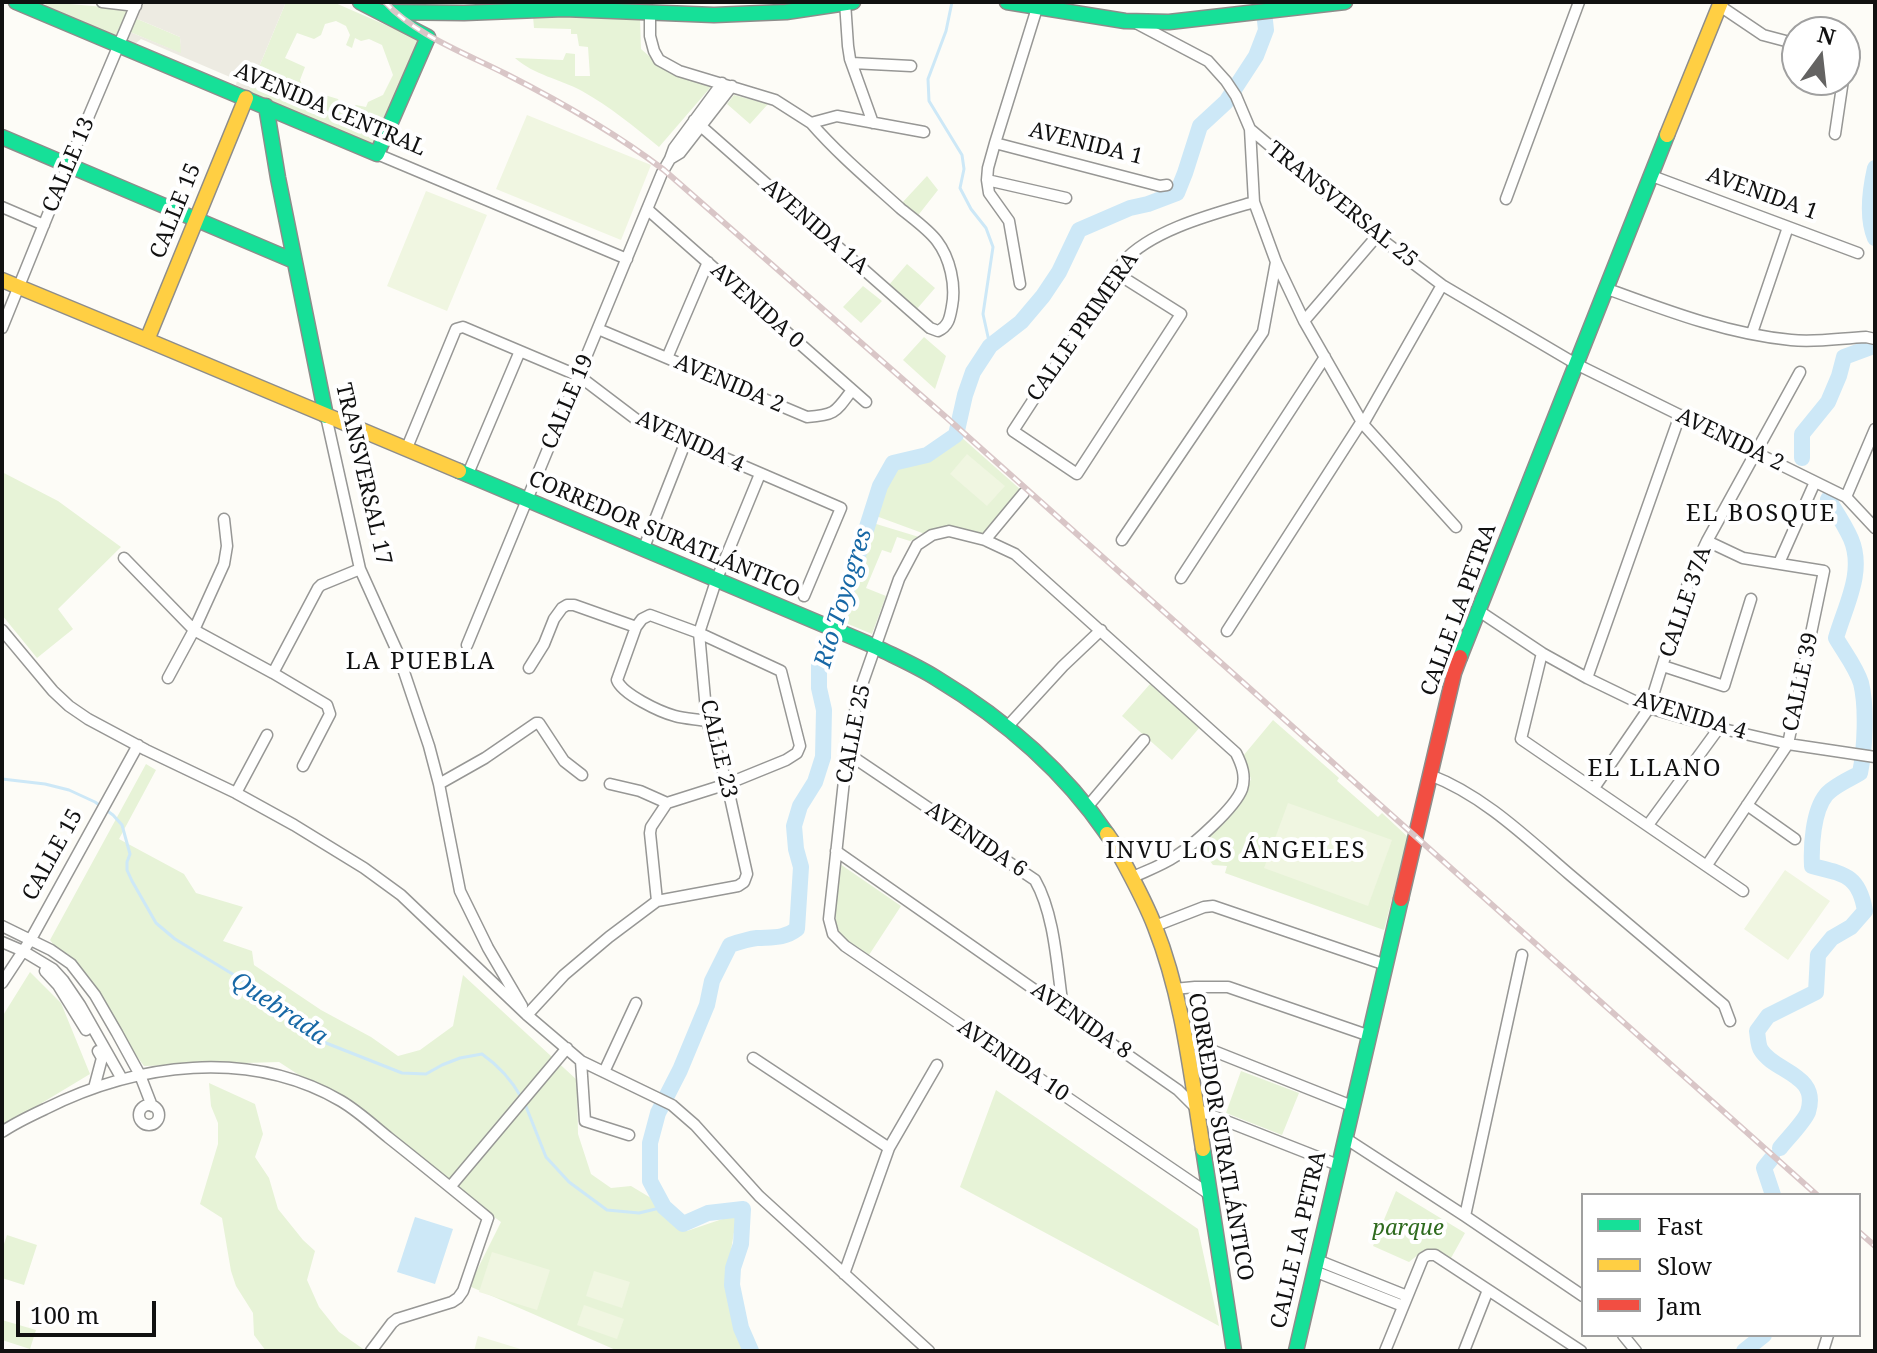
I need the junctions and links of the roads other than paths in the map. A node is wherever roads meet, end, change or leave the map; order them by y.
1 (16, 2) edge
2 (102, 2) edge
3 (360, 2) edge
4 (848, 2) edge
5 (1007, 2) edge
6 (1345, 2) edge
7 (1579, 2) edge
8 (136, 4) edge
9 (1305, 4) edge
10 (1720, 4) edge
11 (568, 6) edge
12 (386, 7) edge
13 (1037, 8) junction
14 (650, 12) junction
15 (443, 13) junction
16 (1134, 22) junction
17 (428, 37) junction
18 (1781, 40) edge
19 (120, 45) junction
20 (852, 63) junction
21 (911, 66) dead end
22 (727, 85) junction
23 (1841, 96) edge
24 (246, 98) junction
25 (266, 106) junction
26 (698, 123) junction
27 (811, 123) junction
28 (873, 123) junction
29 (1250, 129) junction
30 (924, 132) dead end
31 (1835, 134) dead end
32 (2, 137) edge
33 (995, 143) junction
34 (377, 154) junction
35 (68, 165) junction
36 (1652, 176) junction
37 (987, 180) junction
38 (1167, 185) dead end
39 (1066, 198) dead end
40 (1506, 199) dead end
41 (1254, 202) junction
42 (2, 207) edge
43 (647, 209) junction
44 (195, 219) junction
45 (44, 225) junction
46 (1788, 227) junction
47 (1377, 236) junction
48 (1858, 253) dead end
49 (627, 259) junction
50 (294, 261) junction
51 (708, 262) junction
52 (1276, 262) junction
53 (1116, 273) junction
54 (2, 280) edge
55 (1020, 284) dead end
56 (1442, 285) junction
57 (18, 286) junction
58 (1605, 288) junction
59 (1304, 321) junction
60 (2, 328) edge
61 (598, 329) junction
62 (1752, 333) junction
63 (1875, 339) edge
64 (147, 340) junction
65 (520, 351) junction
66 (1325, 357) junction
67 (667, 358) junction
68 (1576, 364) junction
69 (1800, 372) dead end
70 (579, 376) junction
71 (852, 390) junction
72 (322, 396) junction
73 (286, 399) junction
74 (866, 402) dead end
75 (1680, 415) junction
76 (326, 416) junction
77 (1362, 423) junction
78 (1875, 429) edge
79 (686, 441) junction
80 (406, 450) junction
81 (1755, 452) junction
82 (760, 474) junction
83 (467, 476) junction
84 (1815, 482) junction
85 (1024, 493) dead end
86 (1846, 497) junction
87 (527, 501) junction
88 (224, 519) dead end
89 (1456, 527) dead end
90 (1875, 528) edge
91 (985, 540) junction
92 (1122, 540) dead end
93 (1707, 541) junction
94 (643, 550) junction
95 (124, 558) dead end
96 (1779, 563) junction
97 (360, 569) junction
98 (1181, 578) dead end
99 (716, 581) junction
100 (804, 596) dead end
101 (1751, 599) dead end
102 (1479, 611) junction
103 (636, 627) junction
104 (2, 630) edge
105 (194, 630) junction
106 (1101, 630) junction
107 (1227, 631) dead end
108 (699, 633) junction
109 (467, 645) dead end
110 (876, 647) junction
111 (1542, 653) junction
112 (1663, 666) junction
113 (529, 668) dead end
114 (273, 673) junction
115 (168, 678) dead end
116 (1587, 678) junction
117 (1649, 708) junction
118 (707, 721) junction
119 (1008, 726) junction
120 (1719, 728) junction
121 (267, 735) dead end
122 (1144, 740) dead end
123 (1788, 744) junction
124 (138, 745) junction
125 (847, 753) junction
126 (1873, 757) edge
127 (303, 766) dead end
128 (582, 775) dead end
129 (1430, 775) junction
130 (439, 784) junction
131 (610, 784) dead end
132 (727, 784) junction
133 (1594, 788) junction
134 (236, 793) junction
135 (667, 803) junction
136 (1747, 805) junction
137 (1088, 806) junction
138 (1648, 825) junction
139 (1795, 839) dead end
140 (836, 851) junction
141 (1707, 865) junction
142 (1131, 878) junction
143 (1743, 891) dead end
144 (657, 901) junction
145 (829, 919) joint
146 (2, 926) edge
147 (1155, 926) junction
148 (31, 939) junction
149 (2, 942) edge
150 (28, 954) junction
151 (1522, 955) dead end
152 (1386, 965) junction
153 (2, 983) edge
154 (1174, 989) junction
155 (636, 1003) dead end
156 (1063, 1008) junction
157 (527, 1015) junction
158 (1730, 1021) dead end
159 (1370, 1036) junction
160 (1186, 1040) junction
161 (567, 1048) junction
162 (753, 1058) dead end
163 (581, 1061) junction
164 (937, 1065) dead end
165 (604, 1072) junction
166 (140, 1075) junction
167 (122, 1079) junction
168 (94, 1088) junction
169 (152, 1106) dead end
170 (1352, 1106) junction
171 (1198, 1110) junction
172 (2, 1132) edge
173 (629, 1135) dead end
174 (1345, 1138) junction
175 (889, 1148) junction
176 (1338, 1165) junction
177 (450, 1187) junction
178 (1209, 1194) junction
179 (1465, 1216) junction
180 (1316, 1265) junction
181 (844, 1274) junction
182 (1488, 1290) junction
183 (1581, 1295) edge
184 (1405, 1301) junction
185 (371, 1351) edge
186 (929, 1351) edge
187 (1234, 1351) edge
188 (1296, 1351) edge
189 (1385, 1351) edge
190 (1464, 1351) edge
191 (1581, 1351) edge

1 - 19 main road, AVENIDA CENTRAL
2 - 8 street
3 - 12 main road
4 - 14 main road
4 - 20 street
5 - 13 main road
6 - 9 main road
7 - 40 street
8 - 19 street, CALLE 13
9 - 16 main road
10 - 18 street
10 - 36 main road, CALLE LA PETRA
11 - 14 main road
11 - 15 main road
12 - 15 main road
12 - 17 main road
13 - 16 main road
13 - 33 street
14 - 22 street
15 - 17 main road
16 - 29 street, TRANSVERSAL 25
17 - 34 main road
19 - 24 main road, AVENIDA CENTRAL
19 - 35 street, CALLE 13
20 - 21 street
20 - 28 street
22 - 26 street, CALLE 19
22 - 27 street
23 - 31 street
24 - 25 main road, AVENIDA CENTRAL
24 - 44 main road, CALLE 15
25 - 34 main road, AVENIDA CENTRAL
25 - 50 main road, TRANSVERSAL 17
26 - 27 street, AVENIDA 1A
26 - 43 street, CALLE 19
27 - 28 street
28 - 30 street
29 - 41 street
29 - 47 street, TRANSVERSAL 25
32 - 35 main road
33 - 37 street
33 - 38 street, AVENIDA 1
34 - 49 street, AVENIDA CENTRAL
35 - 44 main road
35 - 45 street, CALLE 13
36 - 46 street, AVENIDA 1
36 - 58 main road, CALLE LA PETRA
37 - 39 street
37 - 55 street
41 - 52 street
41 - 53 street, CALLE PRIMERA
42 - 45 street
43 - 49 street, CALLE 19
43 - 51 street, AVENIDA 0
44 - 50 main road
44 - 64 main road, CALLE 15
45 - 57 street, CALLE 13
46 - 48 street, AVENIDA 1
46 - 62 street
47 - 56 street, TRANSVERSAL 25
47 - 59 street
49 - 61 street, CALLE 19
50 - 72 main road, TRANSVERSAL 17
51 - 67 street
51 - 71 street, AVENIDA 0
52 - 59 street
52 - 92 street
53 - 53 street, CALLE PRIMERA
54 - 57 main road, CORREDOR SURATLÁNTICO
56 - 68 street, TRANSVERSAL 25
56 - 77 street
57 - 60 street, CALLE 13
57 - 64 main road, CORREDOR SURATLÁNTICO
58 - 62 street
58 - 68 main road, CALLE LA PETRA
59 - 66 street
61 - 67 street, AVENIDA 2
61 - 70 street, CALLE 19
62 - 63 street
64 - 73 main road, CORREDOR SURATLÁNTICO
65 - 70 street, AVENIDA 4
65 - 80 street, AVENIDA 4
65 - 83 street
66 - 77 street
66 - 98 street
67 - 71 street, AVENIDA 2
68 - 75 street, AVENIDA 2
68 - 102 main road, CALLE LA PETRA
69 - 81 street, CALLE 37A
70 - 79 street, AVENIDA 4
70 - 87 street, CALLE 19
71 - 74 street, AVENIDA 0
72 - 73 main road
72 - 76 main road, TRANSVERSAL 17
73 - 76 main road, CORREDOR SURATLÁNTICO
75 - 81 street, AVENIDA 2
75 - 116 street
76 - 80 main road, CORREDOR SURATLÁNTICO
76 - 97 street, TRANSVERSAL 17
77 - 89 street
77 - 107 street
78 - 86 street
79 - 82 street, AVENIDA 4
79 - 94 street
80 - 83 main road, CORREDOR SURATLÁNTICO
81 - 84 street, AVENIDA 2
81 - 93 street, CALLE 37A
82 - 99 street, CALLE 23
82 - 100 street, AVENIDA 4
83 - 87 main road, CORREDOR SURATLÁNTICO
84 - 86 street, AVENIDA 2
84 - 96 street
85 - 91 street
86 - 90 street, AVENIDA 2
87 - 94 main road, CORREDOR SURATLÁNTICO
87 - 109 street, CALLE 19
88 - 105 street
91 - 106 street
91 - 110 street, CALLE 25
93 - 96 street
93 - 112 street, CALLE 37A
94 - 99 main road, CORREDOR SURATLÁNTICO
95 - 105 street
96 - 123 street, CALLE 39
97 - 114 street
97 - 130 street, TRANSVERSAL 17
99 - 108 street, CALLE 23
99 - 110 main road, CORREDOR SURATLÁNTICO
101 - 112 street
102 - 111 street, AVENIDA 4
102 - 129 main road, CALLE LA PETRA
103 - 108 street
103 - 113 street
103 - 118 street
104 - 124 street
105 - 114 street
105 - 115 street
106 - 119 street
106 - 142 street
108 - 118 street, CALLE 23
108 - 132 street
110 - 119 main road, CORREDOR SURATLÁNTICO
110 - 125 street, CALLE 25
111 - 116 street, AVENIDA 4
111 - 133 street
112 - 117 street, CALLE 37A
114 - 127 street
116 - 117 street, AVENIDA 4
117 - 120 street, AVENIDA 4
117 - 133 street, CALLE 37A
118 - 132 street, CALLE 23
119 - 137 main road, CORREDOR SURATLÁNTICO
120 - 123 street, AVENIDA 4
120 - 138 street
121 - 134 street
122 - 137 street
123 - 126 street, AVENIDA 4
123 - 136 street, CALLE 39
124 - 134 street
124 - 148 street, CALLE 15
125 - 140 street, CALLE 25
125 - 156 street, AVENIDA 6
128 - 130 street
129 - 152 main road, CALLE LA PETRA
129 - 158 street
130 - 157 street, TRANSVERSAL 17
131 - 135 street
132 - 135 street
132 - 144 street, CALLE 23
133 - 138 street
134 - 157 street
135 - 144 street
136 - 139 street
136 - 141 street, CALLE 39
137 - 142 main road, CORREDOR SURATLÁNTICO
138 - 141 street
140 - 145 street, CALLE 25
140 - 156 street, AVENIDA 8
141 - 143 street
142 - 147 main road, CORREDOR SURATLÁNTICO
144 - 157 street
145 - 178 street, AVENIDA 10
146 - 148 street
147 - 152 street
147 - 154 main road, CORREDOR SURATLÁNTICO
148 - 150 street, CALLE 15
148 - 166 street
149 - 150 street
150 - 153 street, CALLE 15
150 - 167 street
150 - 168 street
151 - 179 street
152 - 159 main road, CALLE LA PETRA
154 - 159 street
154 - 160 main road, CORREDOR SURATLÁNTICO
155 - 165 street
156 - 171 street, AVENIDA 8
157 - 161 street
159 - 170 main road, CALLE LA PETRA
160 - 170 street
160 - 171 main road, CORREDOR SURATLÁNTICO
161 - 163 street
161 - 177 street
162 - 175 street
163 - 165 street
163 - 173 street
164 - 175 street
165 - 181 street
166 - 167 street
166 - 169 street
166 - 177 street
167 - 168 street
168 - 172 street
170 - 174 main road, CALLE LA PETRA
171 - 176 street, AVENIDA 8
171 - 178 main road, CORREDOR SURATLÁNTICO
174 - 176 main road, CALLE LA PETRA
174 - 179 street
175 - 181 street
176 - 180 main road, CALLE LA PETRA
177 - 185 street
178 - 187 main road, CORREDOR SURATLÁNTICO
179 - 183 street
180 - 184 street
180 - 188 main road, CALLE LA PETRA
181 - 186 street
182 - 184 street
182 - 190 street
182 - 191 street
184 - 189 street

